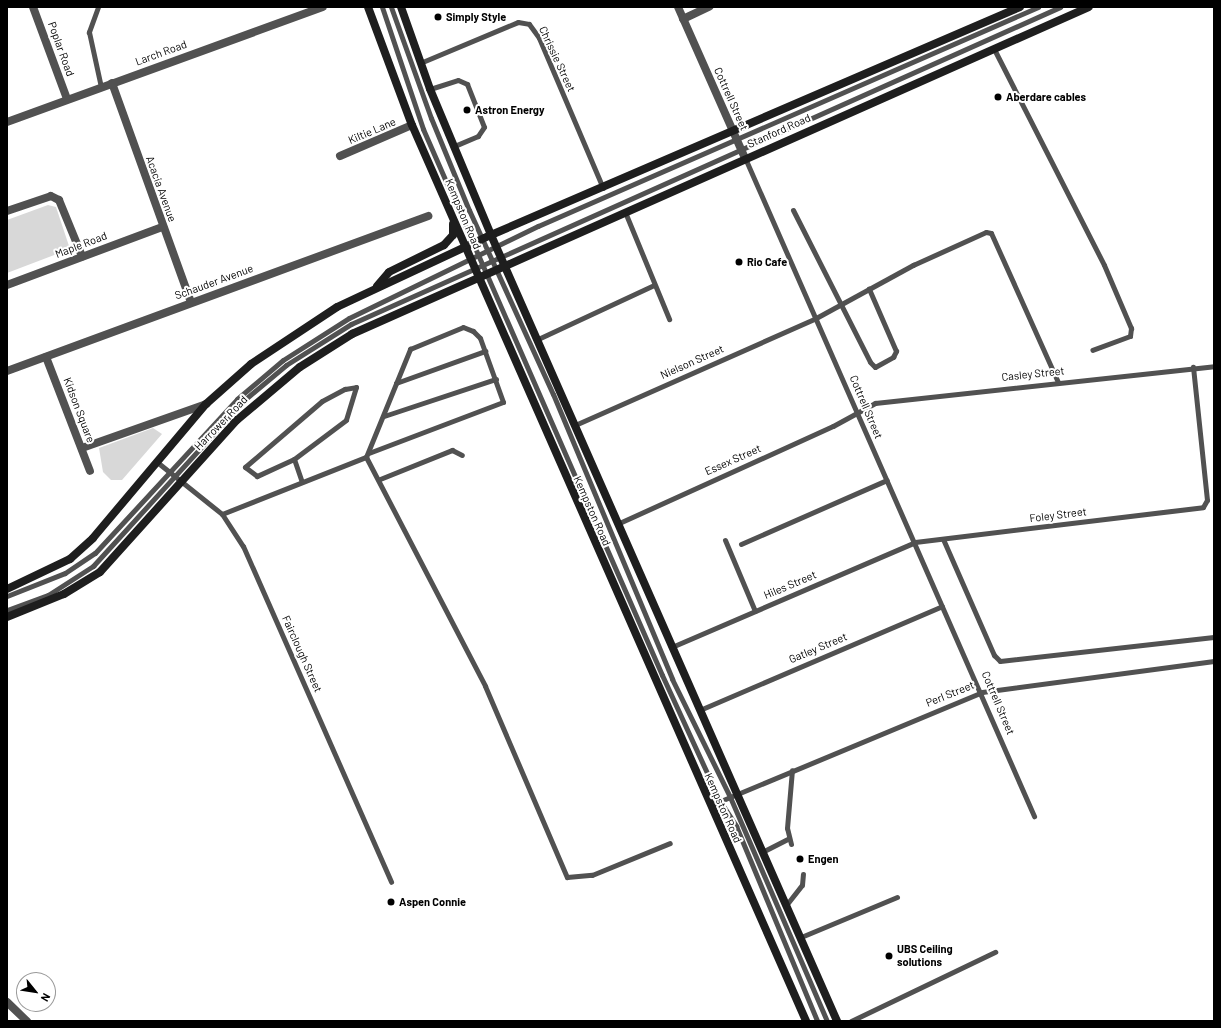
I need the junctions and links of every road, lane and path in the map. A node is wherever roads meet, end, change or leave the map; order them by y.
1 (33, 7) edge
2 (98, 7) edge
3 (323, 7) edge
4 (368, 7) edge
5 (382, 7) edge
6 (391, 7) edge
7 (401, 7) edge
8 (678, 7) edge
9 (709, 7) edge
10 (1020, 7) edge
11 (1038, 7) edge
12 (1060, 7) edge
13 (1089, 7) edge
14 (683, 19) junction
15 (994, 49) junction
16 (420, 63) junction
17 (112, 83) junction
18 (101, 87) junction
19 (430, 89) junction
20 (67, 99) junction
21 (7, 122) edge
22 (412, 125) junction
23 (735, 136) junction
24 (454, 146) junction
25 (741, 149) junction
26 (340, 156) dead end
27 (745, 158) junction
28 (603, 188) junction
29 (793, 210) dead end
30 (7, 211) edge
31 (625, 212) junction
32 (428, 216) dead end
33 (453, 218) junction
34 (162, 227) junction
35 (491, 235) junction
36 (482, 239) junction
37 (474, 243) junction
38 (496, 246) junction
39 (465, 247) junction
40 (487, 250) junction
41 (479, 254) junction
42 (82, 256) junction
43 (501, 256) junction
44 (470, 258) junction
45 (492, 259) junction
46 (483, 263) junction
47 (505, 265) junction
48 (474, 267) junction
49 (496, 269) junction
50 (487, 273) junction
51 (478, 277) junction
52 (7, 285) edge
53 (654, 285) junction
54 (377, 287) junction
55 (869, 289) junction
56 (191, 302) junction
57 (842, 304) junction
58 (816, 318) junction
59 (668, 319) dead end
60 (538, 339) junction
61 (1092, 350) dead end
62 (485, 351) junction
63 (46, 357) junction
64 (1214, 366) edge
65 (1193, 367) junction
66 (7, 371) edge
67 (496, 379) junction
68 (1058, 382) junction
69 (396, 383) junction
70 (206, 404) junction
71 (856, 412) junction
72 (384, 416) junction
73 (575, 425) junction
74 (82, 448) junction
75 (368, 455) junction
76 (462, 455) dead end
77 (294, 460) junction
78 (157, 462) junction
79 (90, 471) dead end
80 (172, 474) junction
81 (380, 479) junction
82 (887, 480) junction
83 (182, 481) junction
84 (302, 482) junction
85 (222, 514) junction
86 (617, 524) junction
87 (943, 539) junction
88 (725, 540) dead end
89 (915, 542) junction
90 (741, 544) dead end
91 (7, 589) edge
92 (7, 596) edge
93 (942, 606) junction
94 (7, 610) edge
95 (755, 611) junction
96 (7, 617) edge
97 (1214, 637) edge
98 (674, 646) junction
99 (1214, 660) edge
100 (982, 692) junction
101 (702, 709) junction
102 (792, 770) junction
103 (739, 792) junction
104 (730, 797) junction
105 (720, 801) junction
106 (711, 805) junction
107 (1034, 816) dead end
108 (788, 839) junction
109 (670, 843) dead end
110 (791, 844) dead end
111 (764, 851) junction
112 (802, 874) dead end
113 (391, 882) dead end
114 (897, 897) dead end
115 (787, 904) junction
116 (801, 937) junction
117 (995, 952) dead end
118 (7, 1002) edge
119 (27, 1021) edge
120 (806, 1021) edge
121 (817, 1021) edge
122 (827, 1021) edge
123 (837, 1021) edge
124 (851, 1021) edge

1 - 20 street, Poplar Road
2 - 18 lane
3 - 17 street, Larch Road
4 - 22 main road, Kempston Road
5 - 37 lane
6 - 36 lane
7 - 16 main road, Kempston Road
8 - 14 street, Cottrell Street
9 - 14 street
10 - 23 main road, Stanford Road
11 - 23 lane
12 - 25 lane
13 - 15 main road, Stanford Road
14 - 23 street, Cottrell Street
15 - 27 main road, Stanford Road
15 - 61 lane
16 - 19 main road, Kempston Road
16 - 28 lane, Chrissie Street
17 - 18 street, Larch Road
17 - 34 street, Acacia Avenue
18 - 20 street, Larch Road
19 - 24 main road, Kempston Road
19 - 24 lane
20 - 21 street, Larch Road
22 - 26 street, Kiltie Lane
22 - 33 main road, Kempston Road
23 - 25 street, Cottrell Street
23 - 28 main road, Stanford Road
23 - 38 lane
24 - 35 main road, Kempston Road
25 - 27 street, Cottrell Street
25 - 43 lane
27 - 31 main road, Stanford Road
27 - 58 lane, Cottrell Street
28 - 35 main road, Stanford Road
29 - 57 lane
30 - 42 street
31 - 47 main road, Stanford Road
31 - 53 lane
32 - 56 street, Schauder Avenue
33 - 39 main road, Kempston Road
33 - 54 main road
34 - 42 street, Maple Road
34 - 56 street, Acacia Avenue
35 - 36 main road, Stanford Road
35 - 38 main road, Kempston Road
36 - 37 main road, Stanford Road
36 - 40 lane
37 - 39 main road, Stanford Road
37 - 41 lane
38 - 40 lane
38 - 43 main road, Kempston Road
39 - 44 main road, Kempston Road
39 - 54 main road, Harrower Road
40 - 41 lane
40 - 45 lane
41 - 44 lane
41 - 46 lane
42 - 52 street, Maple Road
43 - 45 lane
43 - 47 main road, Kempston Road
44 - 48 main road, Kempston Road
44 - 80 lane
45 - 46 lane
45 - 49 lane
46 - 48 lane
46 - 50 lane
47 - 49 main road, Stanford Road
47 - 60 main road, Kempston Road
48 - 51 main road, Kempston Road
48 - 80 lane
49 - 50 main road, Stanford Road
49 - 104 lane
50 - 51 main road, Stanford Road
50 - 105 lane
51 - 83 main road, Harrower Road
51 - 106 main road, Kempston Road
53 - 59 lane
53 - 60 lane
54 - 70 main road, Harrower Road
55 - 57 lane, Nielson Street
55 - 57 lane
55 - 68 lane, Nielson Street
56 - 63 street, Schauder Avenue
57 - 58 lane, Nielson Street
58 - 71 lane, Cottrell Street
58 - 73 lane, Nielson Street
60 - 73 main road, Kempston Road
62 - 67 lane
62 - 69 lane
62 - 69 lane
63 - 66 street, Schauder Avenue
63 - 74 street, Kidson Square
64 - 65 lane, Casley Street
65 - 68 lane, Casley Street
65 - 87 lane, Foley Street
67 - 72 lane
67 - 75 lane
68 - 71 lane, Casley Street
69 - 72 lane
70 - 74 street
70 - 78 main road, Harrower Road
71 - 82 lane, Cottrell Street
71 - 86 lane, Essex Street
72 - 75 lane
73 - 86 main road, Kempston Road
74 - 79 street, Kidson Square
75 - 81 lane
75 - 84 lane
76 - 81 lane
77 - 77 lane
77 - 84 lane
78 - 80 lane, Fairclough Street
78 - 91 main road, Harrower Road
80 - 83 lane, Fairclough Street
80 - 92 lane
80 - 94 lane
81 - 109 lane
82 - 89 lane, Cottrell Street
82 - 90 lane
83 - 85 lane, Fairclough Street
83 - 96 main road, Harrower Road
84 - 85 lane
85 - 113 lane, Fairclough Street
86 - 98 main road, Kempston Road
87 - 89 lane, Foley Street
87 - 97 lane
88 - 95 lane
89 - 93 lane, Cottrell Street
89 - 95 lane, Hiles Street
93 - 100 lane, Cottrell Street
93 - 101 lane, Gatley Street
95 - 98 lane, Hiles Street
98 - 101 main road, Kempston Road
99 - 100 lane, Perl Street
100 - 102 lane, Perl Street
100 - 107 lane, Cottrell Street
101 - 103 main road, Kempston Road
102 - 103 lane, Perl Street
102 - 108 lane
103 - 104 lane, Perl Street
103 - 111 main road, Kempston Road
104 - 105 lane, Perl Street
104 - 122 lane
105 - 106 lane, Perl Street
105 - 121 lane
106 - 120 main road, Kempston Road
108 - 110 lane
108 - 111 lane
111 - 115 main road, Kempston Road
112 - 115 lane
114 - 116 lane
115 - 116 main road, Kempston Road
116 - 123 main road, Kempston Road
117 - 124 lane
118 - 119 street

